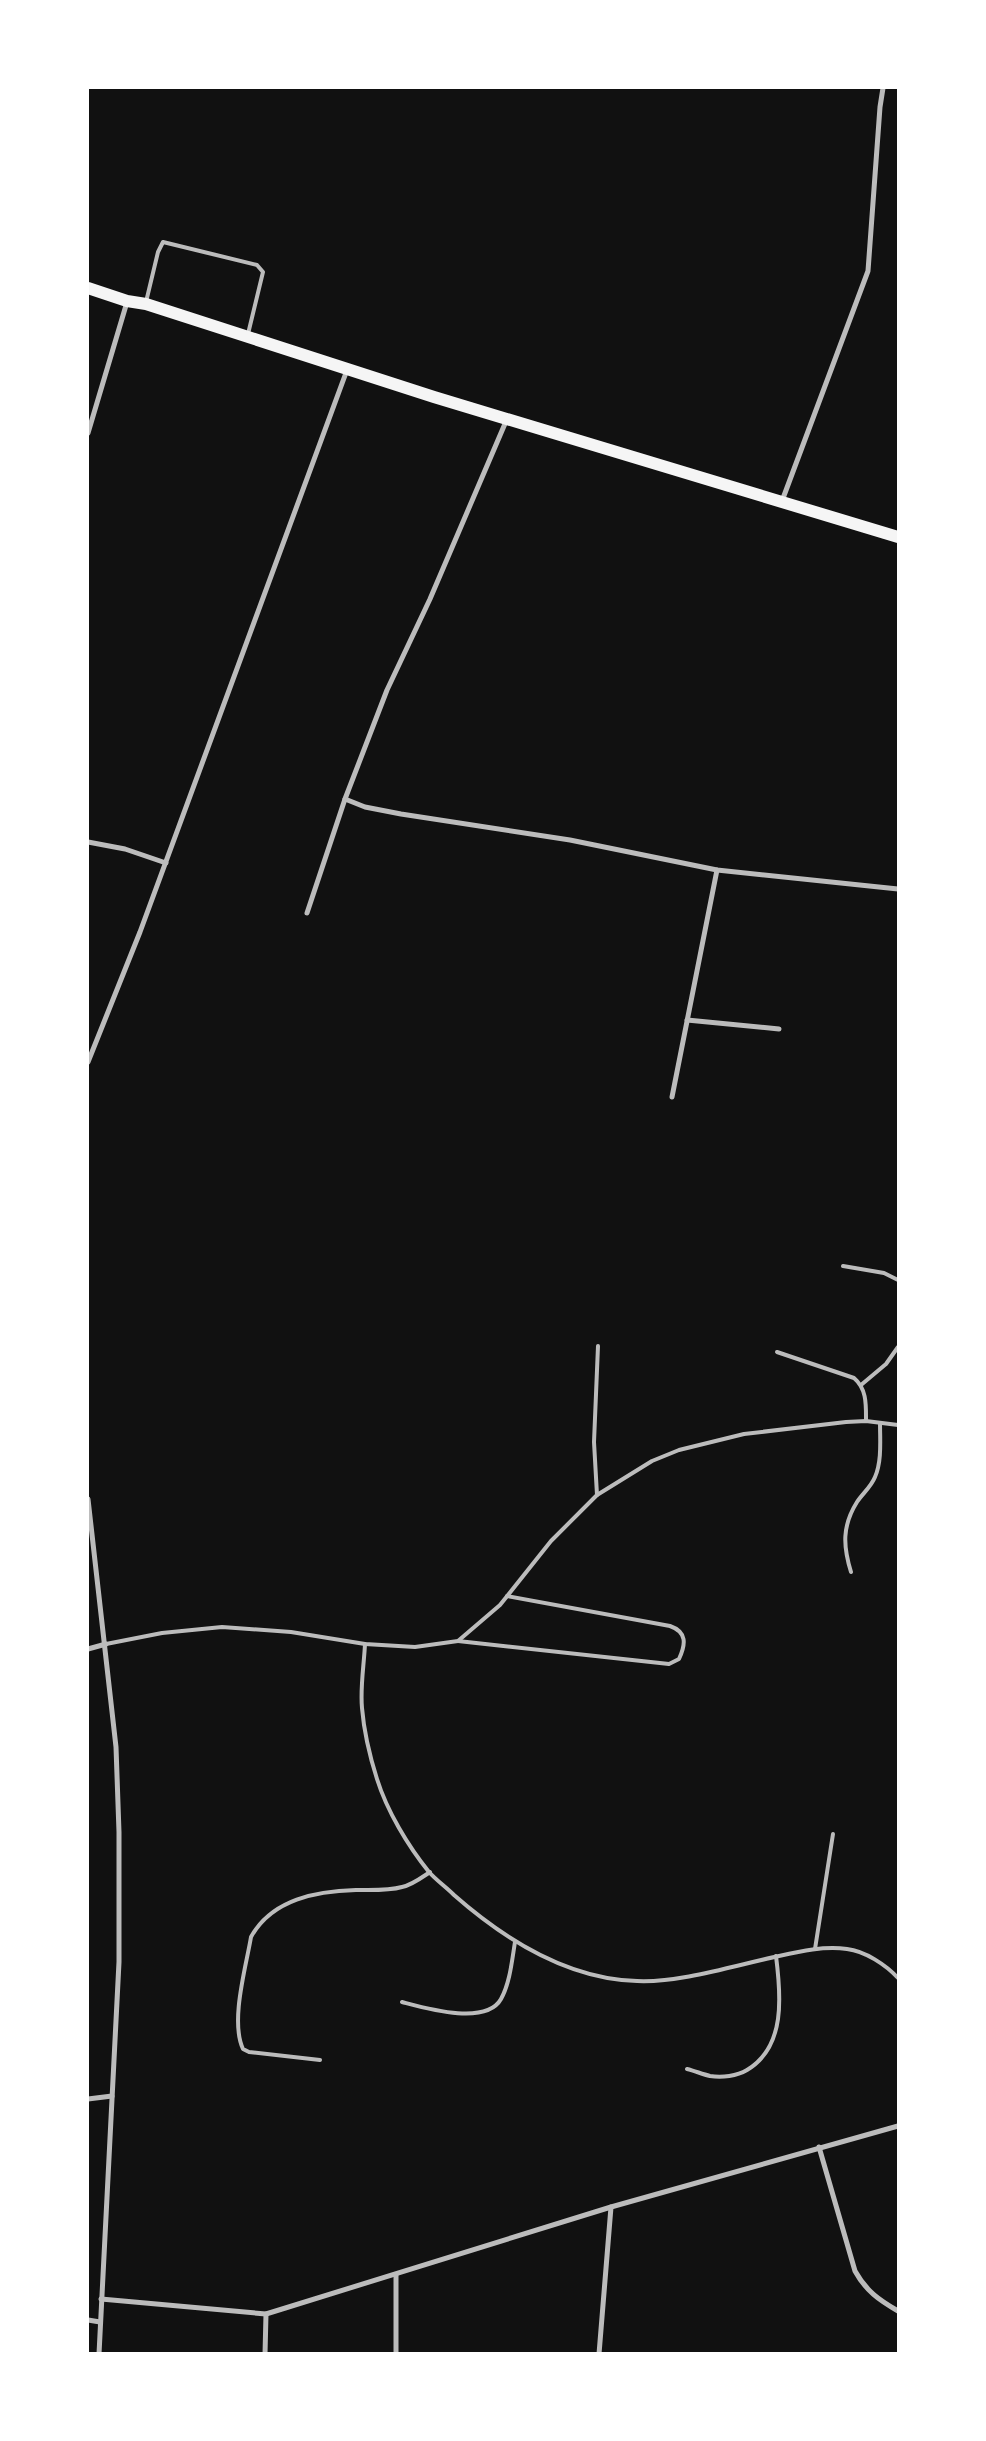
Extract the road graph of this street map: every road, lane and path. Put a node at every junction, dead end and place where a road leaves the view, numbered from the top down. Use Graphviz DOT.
graph roads {
  1 [pos="883,88"];
  2 [pos="88,288"];
  3 [pos="127,301"];
  4 [pos="146,304"];
  5 [pos="247,336"];
  6 [pos="348,368"];
  7 [pos="507,419"];
  8 [pos="88,433"];
  9 [pos="781,503"];
  10 [pos="898,537"];
  11 [pos="345,799"];
  12 [pos="88,842"];
  13 [pos="166,863"];
  14 [pos="717,870"];
  15 [pos="898,889"];
  16 [pos="306,914"];
  17 [pos="687,1020"];
  18 [pos="779,1029"];
  19 [pos="88,1062"];
  20 [pos="672,1097"];
  21 [pos="843,1266"];
  22 [pos="898,1280"];
  23 [pos="598,1346"];
  24 [pos="898,1347"];
  25 [pos="777,1352"];
  26 [pos="861,1385"];
  27 [pos="866,1421"];
  28 [pos="880,1423"];
  29 [pos="898,1425"];
  30 [pos="597,1495"];
  31 [pos="88,1499"];
  32 [pos="851,1572"];
  33 [pos="507,1596"];
  34 [pos="458,1640"];
  35 [pos="106,1644"];
  36 [pos="365,1644"];
  37 [pos="88,1648"];
  38 [pos="833,1834"];
  39 [pos="430,1872"];
  40 [pos="515,1942"];
  41 [pos="815,1949"];
  42 [pos="776,1956"];
  43 [pos="898,1978"];
  44 [pos="402,2002"];
  45 [pos="320,2060"];
  46 [pos="688,2069"];
  47 [pos="112,2096"];
  48 [pos="88,2099"];
  49 [pos="898,2126"];
  50 [pos="819,2147"];
  51 [pos="612,2207"];
  52 [pos="396,2275"];
  53 [pos="101,2299"];
  54 [pos="898,2311"];
  55 [pos="266,2314"];
  56 [pos="88,2320"];
  57 [pos="100,2322"];
  58 [pos="99,2354"];
  59 [pos="265,2354"];
  60 [pos="396,2354"];
  61 [pos="599,2354"];
  1 -- 9 [label="street"];
  2 -- 3 [label="main road"];
  3 -- 4 [label="main road"];
  3 -- 8 [label="street"];
  4 -- 5 [label="main road"];
  4 -- 5 [label="lane"];
  5 -- 6 [label="main road"];
  6 -- 7 [label="main road"];
  6 -- 13 [label="street"];
  7 -- 9 [label="main road"];
  7 -- 11 [label="street"];
  9 -- 10 [label="main road"];
  11 -- 14 [label="street"];
  11 -- 16 [label="street"];
  12 -- 13 [label="street"];
  13 -- 19 [label="street"];
  14 -- 15 [label="street"];
  14 -- 17 [label="street"];
  17 -- 18 [label="street"];
  17 -- 20 [label="street"];
  21 -- 22 [label="lane"];
  23 -- 30 [label="lane"];
  24 -- 26 [label="lane"];
  25 -- 26 [label="lane"];
  26 -- 27 [label="lane"];
  27 -- 28 [label="lane"];
  27 -- 30 [label="lane"];
  28 -- 29 [label="lane"];
  28 -- 32 [label="lane"];
  30 -- 33 [label="lane"];
  31 -- 35 [label="street"];
  33 -- 34 [label="lane"];
  33 -- 34 [label="lane"];
  34 -- 36 [label="lane"];
  35 -- 36 [label="lane"];
  35 -- 37 [label="street"];
  35 -- 47 [label="street"];
  36 -- 39 [label="lane"];
  38 -- 41 [label="lane"];
  39 -- 40 [label="lane"];
  39 -- 45 [label="lane"];
  40 -- 42 [label="lane"];
  40 -- 44 [label="lane"];
  41 -- 42 [label="lane"];
  41 -- 43 [label="lane"];
  42 -- 46 [label="lane"];
  47 -- 48 [label="street"];
  47 -- 53 [label="street"];
  49 -- 50 [label="street"];
  50 -- 51 [label="street"];
  50 -- 54 [label="street"];
  51 -- 52 [label="street"];
  51 -- 61 [label="street"];
  52 -- 55 [label="street"];
  52 -- 60 [label="street"];
  53 -- 55 [label="street"];
  53 -- 57 [label="street"];
  55 -- 59 [label="street"];
  56 -- 57 [label="street"];
  57 -- 58 [label="street"];
}
